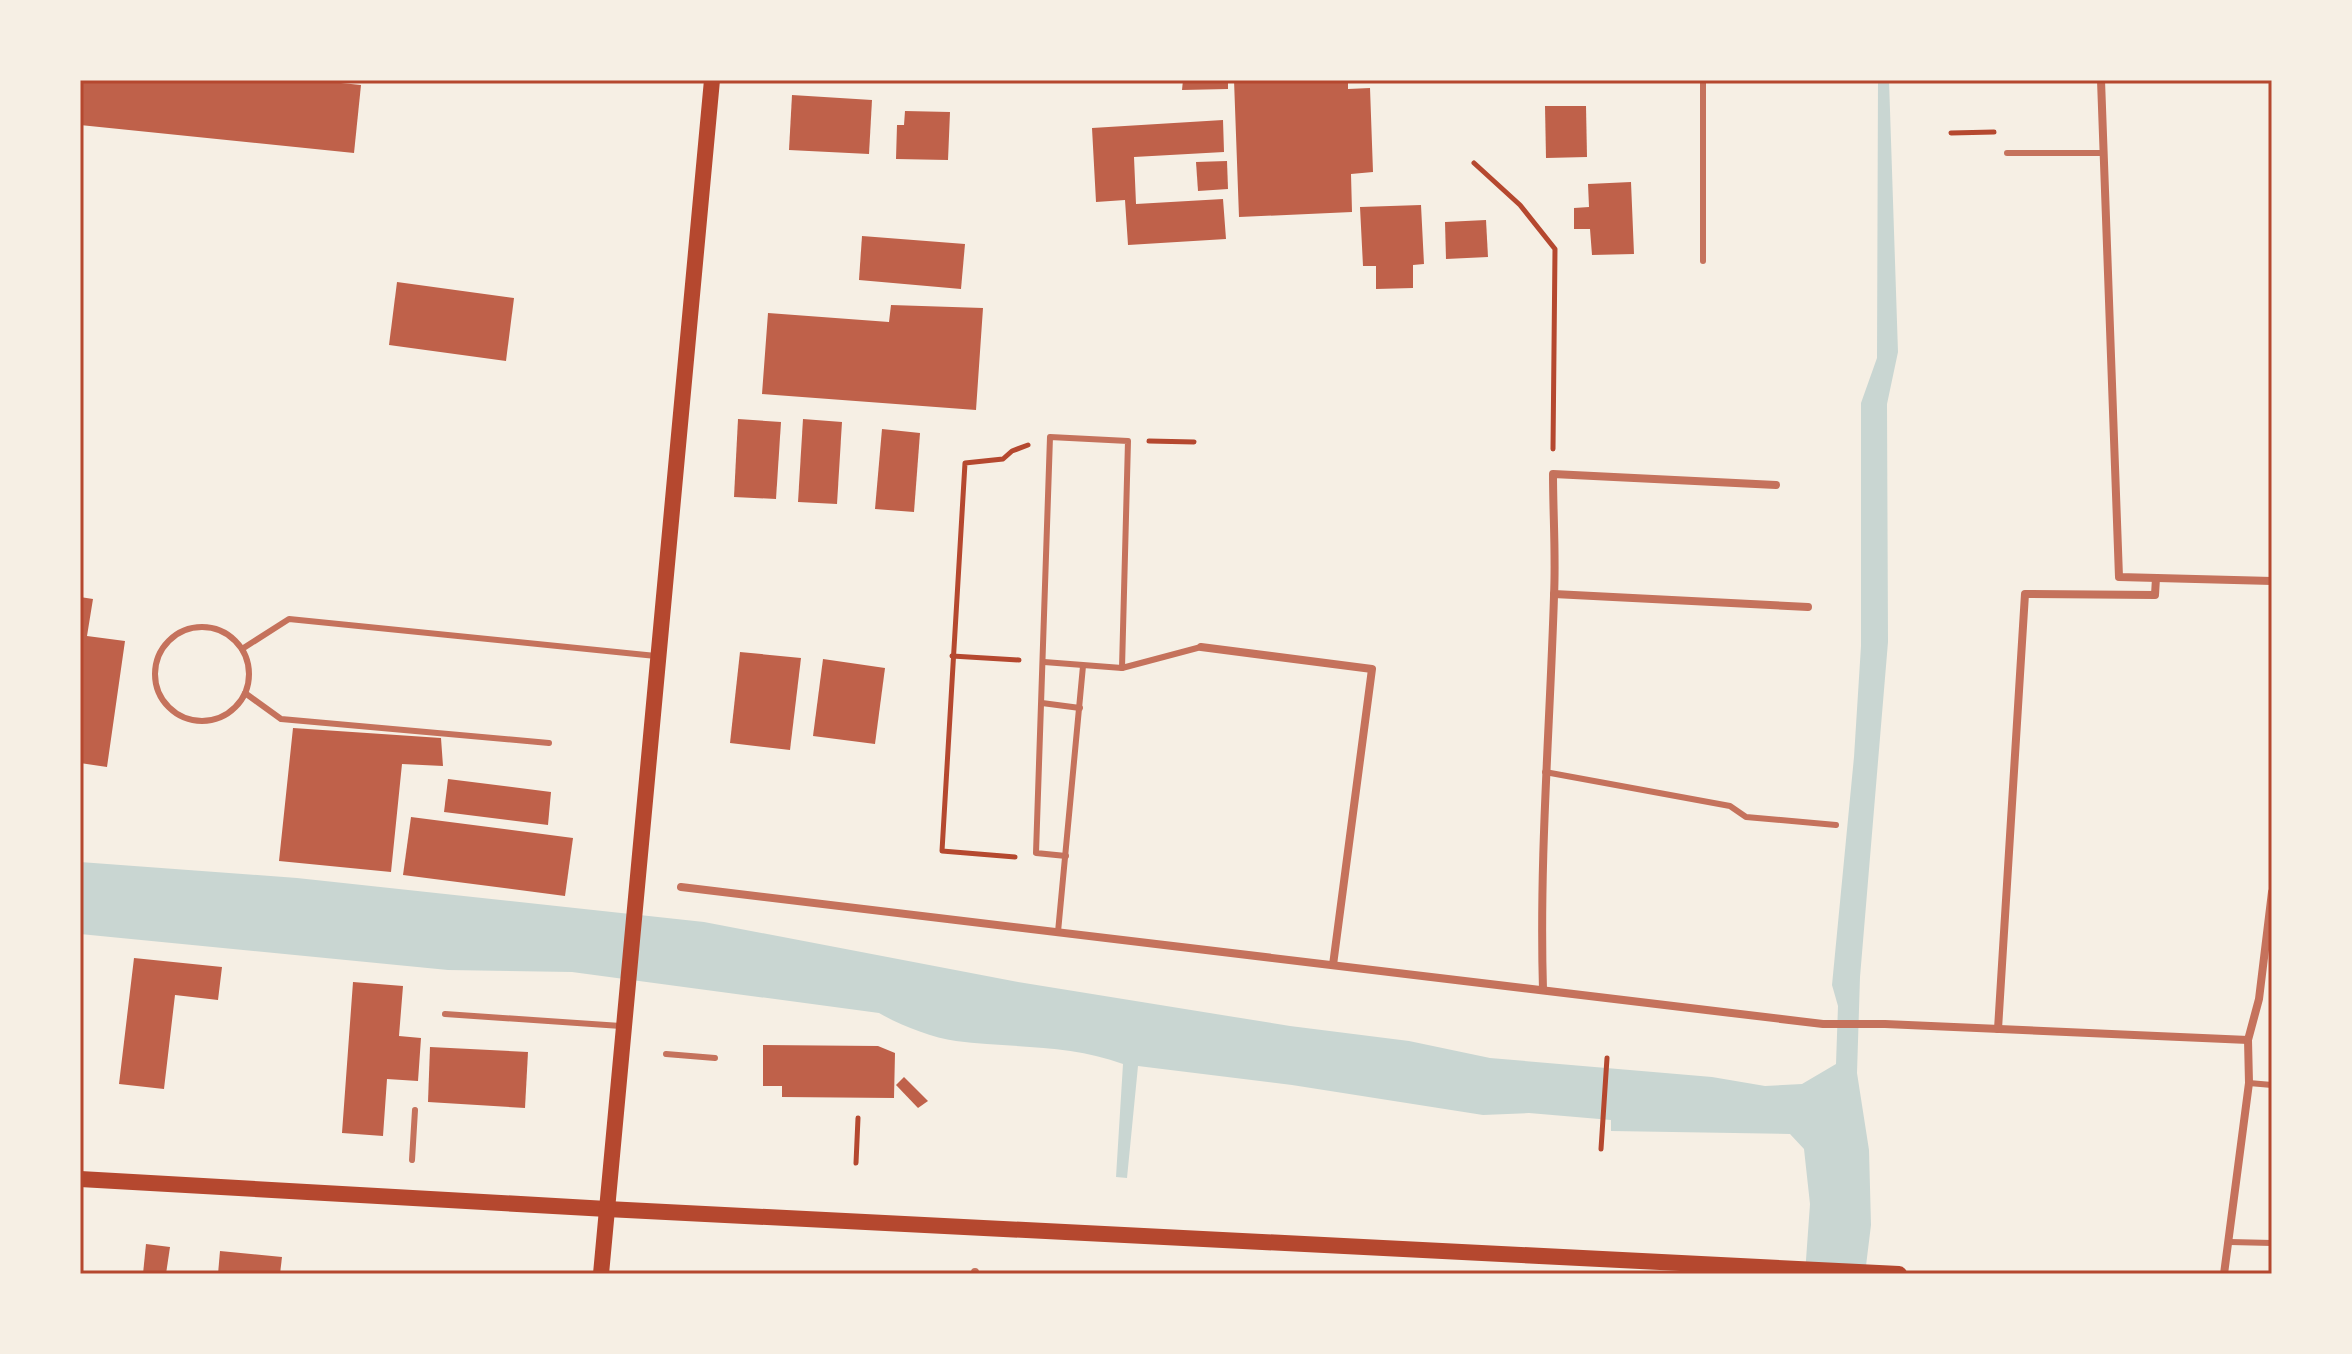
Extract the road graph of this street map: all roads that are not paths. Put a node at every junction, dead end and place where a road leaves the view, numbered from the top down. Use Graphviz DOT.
graph roads {
  1 [pos="712,80"];
  2 [pos="1703,80"];
  3 [pos="2101,80"];
  4 [pos="2007,153"];
  5 [pos="2104,153"];
  6 [pos="1703,261"];
  7 [pos="1776,485"];
  8 [pos="2156,578"];
  9 [pos="2272,581"];
  10 [pos="1554,594"];
  11 [pos="1808,607"];
  12 [pos="1201,647"];
  13 [pos="242,649"];
  14 [pos="659,656"];
  15 [pos="1044,662"];
  16 [pos="1083,666"];
  17 [pos="1122,668"];
  18 [pos="245,693"];
  19 [pos="1042,703"];
  20 [pos="1080,708"];
  21 [pos="549,743"];
  22 [pos="1545,772"];
  23 [pos="1836,825"];
  24 [pos="1066,856"];
  25 [pos="681,887"];
  26 [pos="2272,892"];
  27 [pos="1058,932"];
  28 [pos="1333,965"];
  29 [pos="1543,990"];
  30 [pos="445,1014"];
  31 [pos="624,1026"];
  32 [pos="1998,1029"];
  33 [pos="2248,1040"];
  34 [pos="666,1054"];
  35 [pos="715,1058"];
  36 [pos="2249,1083"];
  37 [pos="2272,1085"];
  38 [pos="415,1110"];
  39 [pos="412,1160"];
  40 [pos="80,1179"];
  41 [pos="607,1209"];
  42 [pos="2230,1242"];
  43 [pos="2272,1243"];
  44 [pos="601,1274"];
  45 [pos="1899,1274"];
  46 [pos="2224,1274"];
  1 -- 14 [label="main road"];
  2 -- 6 [label="lane"];
  3 -- 5 [label="street"];
  4 -- 5 [label="lane"];
  5 -- 8 [label="street"];
  7 -- 10 [label="street"];
  8 -- 9 [label="street"];
  8 -- 32 [label="street"];
  10 -- 11 [label="street"];
  10 -- 22 [label="street"];
  12 -- 17 [label="lane"];
  12 -- 28 [label="street"];
  13 -- 14 [label="lane"];
  13 -- 18 [label="lane"];
  13 -- 18 [label="lane"];
  14 -- 31 [label="main road"];
  15 -- 16 [label="lane"];
  15 -- 17 [label="lane"];
  15 -- 19 [label="lane"];
  16 -- 17 [label="lane"];
  16 -- 20 [label="lane"];
  18 -- 21 [label="lane"];
  19 -- 20 [label="lane"];
  19 -- 24 [label="lane"];
  20 -- 24 [label="lane"];
  22 -- 23 [label="lane"];
  22 -- 29 [label="street"];
  24 -- 27 [label="lane"];
  25 -- 27 [label="street"];
  26 -- 33 [label="street"];
  27 -- 28 [label="street"];
  28 -- 29 [label="street"];
  29 -- 32 [label="street"];
  30 -- 31 [label="lane"];
  31 -- 41 [label="main road"];
  32 -- 33 [label="street"];
  33 -- 36 [label="street"];
  34 -- 35 [label="lane"];
  36 -- 37 [label="lane"];
  36 -- 42 [label="street"];
  38 -- 39 [label="lane"];
  40 -- 41 [label="main road"];
  41 -- 44 [label="main road"];
  41 -- 45 [label="main road"];
  42 -- 43 [label="lane"];
  42 -- 46 [label="street"];
}
